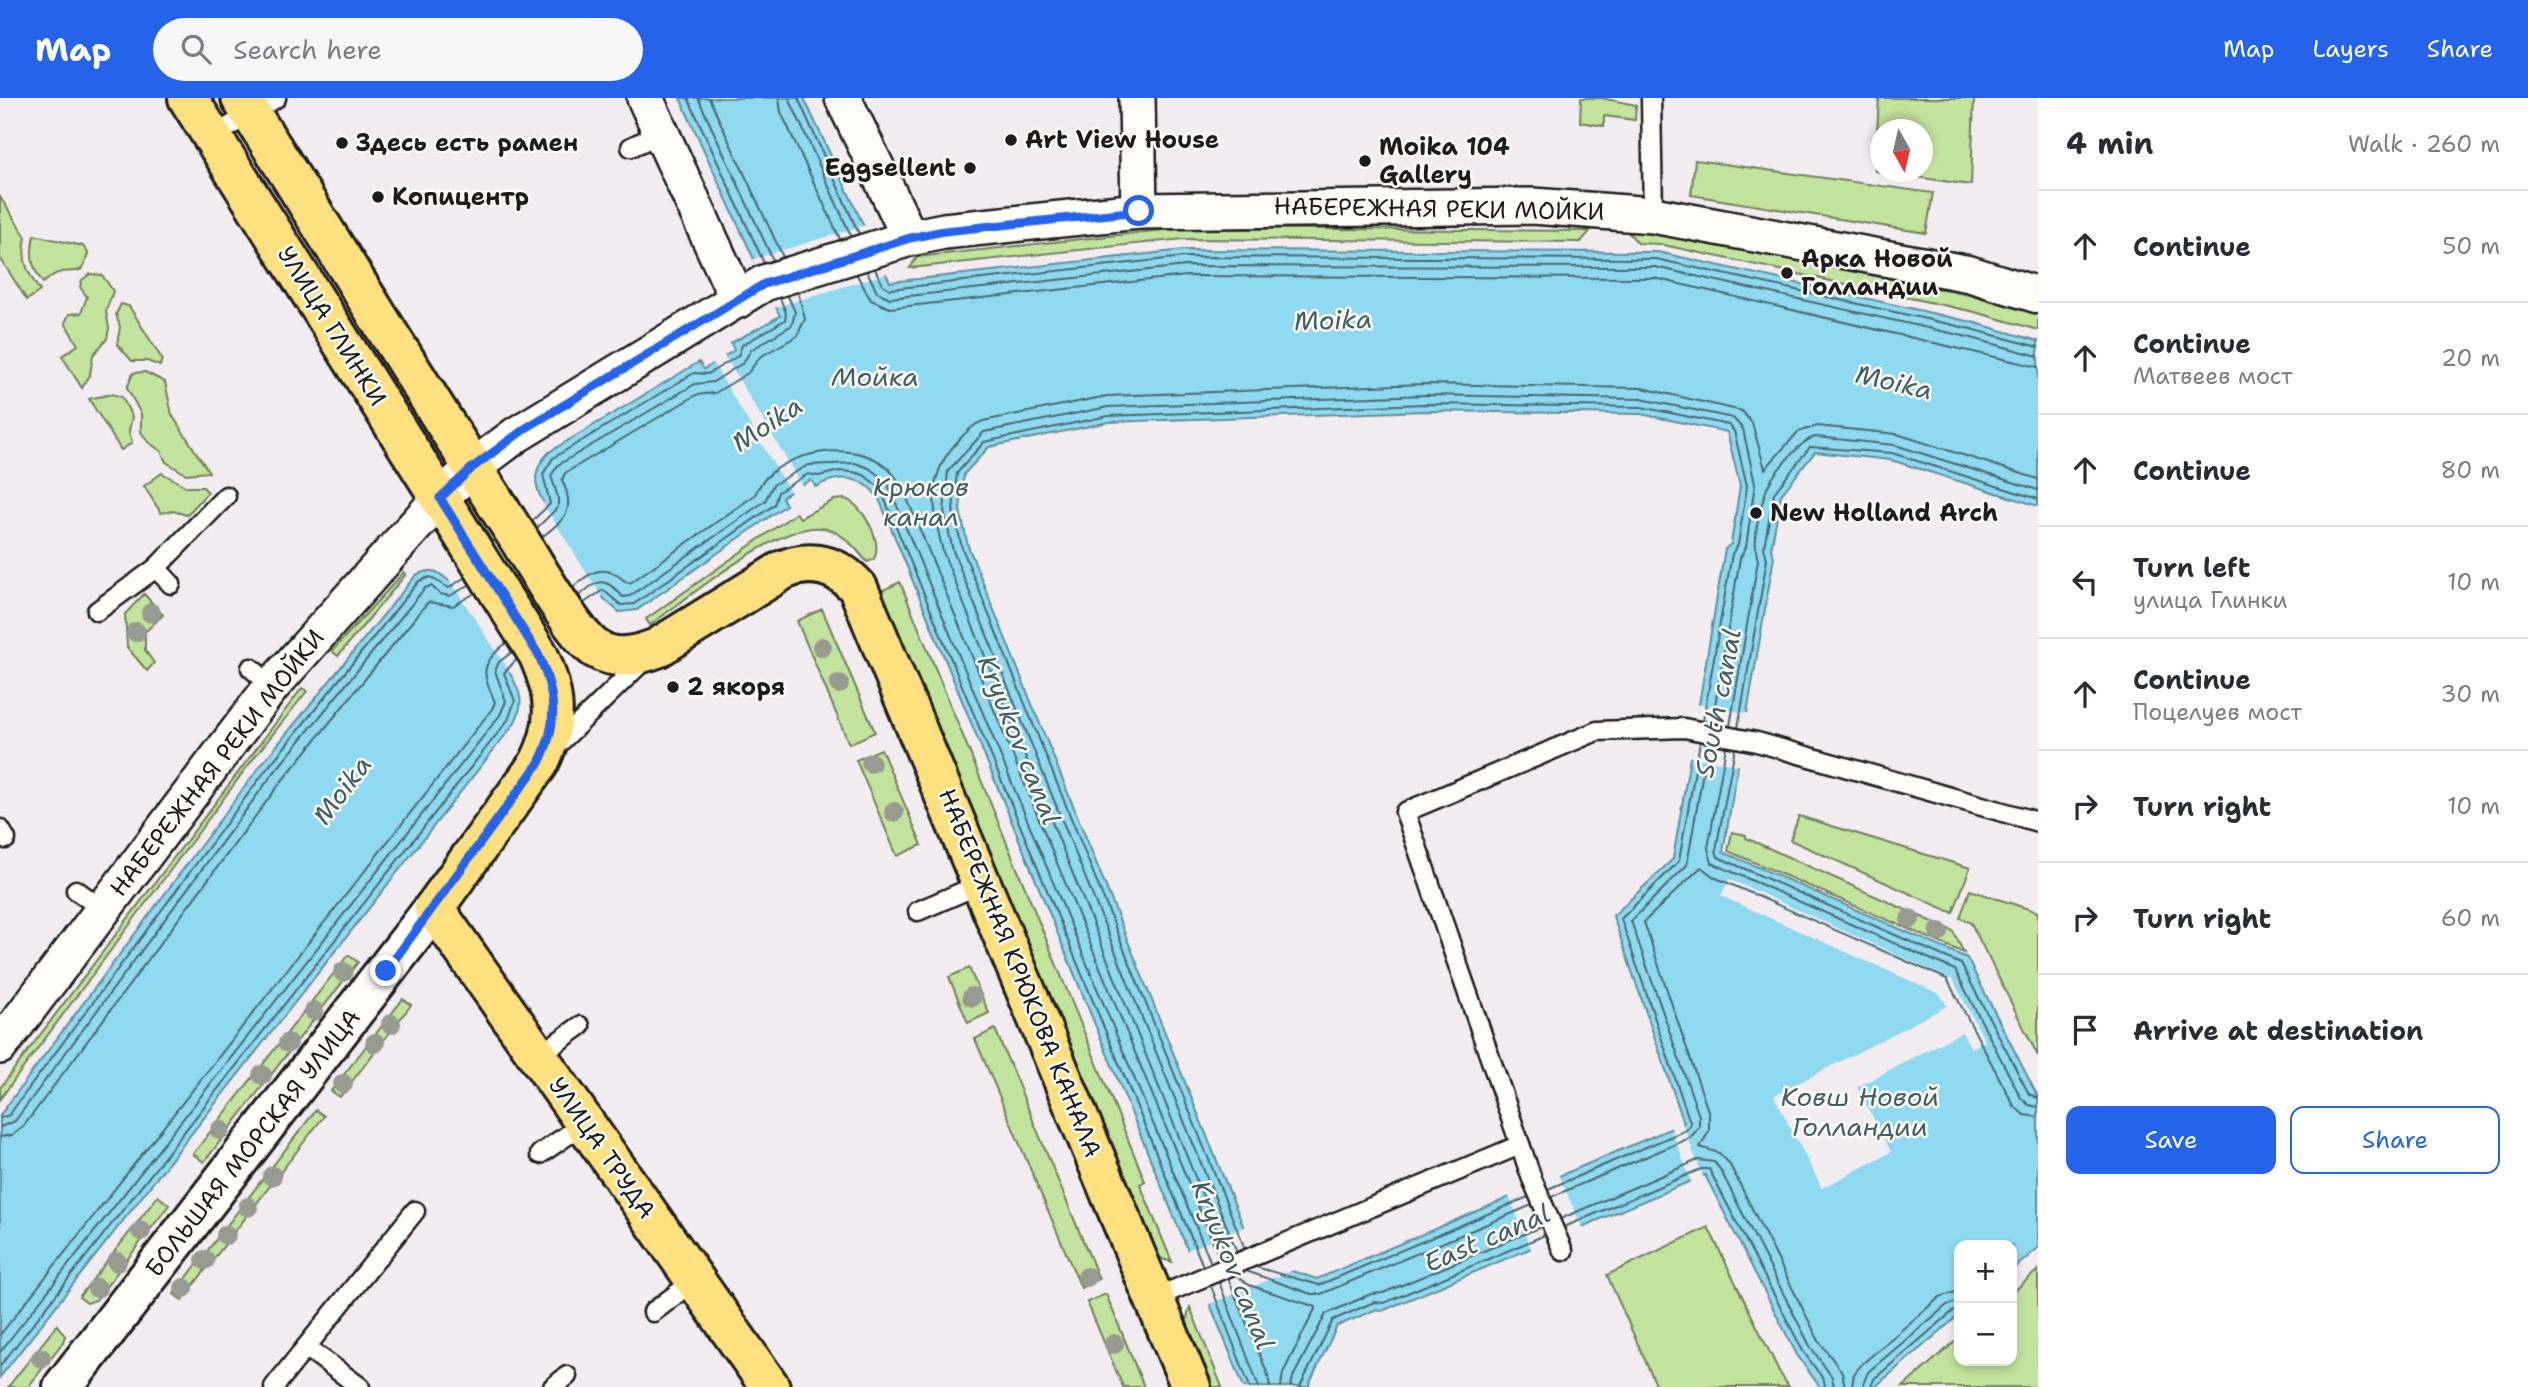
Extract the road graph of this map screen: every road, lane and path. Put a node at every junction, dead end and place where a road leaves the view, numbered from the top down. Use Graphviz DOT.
graph roads {
  1 [pos="188,98"];
  2 [pos="645,98"];
  3 [pos="843,98"];
  4 [pos="1137,98"];
  5 [pos="1651,98"];
  6 [pos="256,103"];
  7 [pos="212,136"];
  8 [pos="1139,211"];
  9 [pos="1653,215"];
  10 [pos="910,238"];
  11 [pos="751,292"];
  12 [pos="2038,295"];
  13 [pos="472,468"];
  14 [pos="226,496"];
  15 [pos="440,498"];
  16 [pos="156,568"];
  17 [pos="171,584"];
  18 [pos="97,611"];
  19 [pos="657,648"];
  20 [pos="544,667"];
  21 [pos="539,763"];
  22 [pos="2038,822"];
  23 [pos="983,883"];
  24 [pos="434,908"];
  25 [pos="918,911"];
  26 [pos="580,1026"];
  27 [pos="0,1046"];
  28 [pos="538,1056"];
  29 [pos="585,1123"];
  30 [pos="1520,1145"];
  31 [pos="540,1154"];
  32 [pos="415,1211"];
  33 [pos="1563,1251"];
  34 [pos="695,1280"];
  35 [pos="1154,1298"];
  36 [pos="653,1312"];
  37 [pos="306,1348"];
  38 [pos="63,1387"];
  39 [pos="274,1387"];
  40 [pos="360,1387"];
  41 [pos="770,1387"];
  42 [pos="1191,1387"];
  1 -- 7 [label="main road, УЛИЦА ГЛИНКИ"];
  2 -- 11 [label="street"];
  3 -- 10 [label="street"];
  4 -- 8 [label="street"];
  5 -- 9 [label="lane"];
  6 -- 7 [label="lane"];
  6 -- 13 [label="main road, УЛИЦА ГЛИНКИ"];
  7 -- 15 [label="main road, УЛИЦА ГЛИНКИ"];
  8 -- 9 [label="street, НАБЕРЕЖНАЯ РЕКИ МОЙКИ"];
  8 -- 10 [label="street, НАБЕРЕЖНАЯ РЕКИ МОЙКИ"];
  9 -- 12 [label="street, НАБЕРЕЖНАЯ РЕКИ МОЙКИ"];
  10 -- 11 [label="street, НАБЕРЕЖНАЯ РЕКИ МОЙКИ"];
  11 -- 13 [label="street, НАБЕРЕЖНАЯ РЕКИ МОЙКИ"];
  13 -- 15 [label="street, НАБЕРЕЖНАЯ РЕКИ МОЙКИ"];
  13 -- 19 [label="main road, УЛИЦА ГЛИНКИ"];
  14 -- 16 [label="lane"];
  15 -- 20 [label="main road, УЛИЦА ГЛИНКИ"];
  15 -- 27 [label="street, НАБЕРЕЖНАЯ РЕКИ МОЙКИ"];
  16 -- 17 [label="lane"];
  16 -- 18 [label="lane"];
  19 -- 21 [label="lane"];
  19 -- 23 [label="main road, НАБЕРЕЖНАЯ КРЮКОВА КАНАЛА"];
  20 -- 21 [label="main road, БОЛЬШАЯ МОРСКАЯ УЛИЦА"];
  21 -- 24 [label="main road, БОЛЬШАЯ МОРСКАЯ УЛИЦА"];
  22 -- 30 [label="lane"];
  23 -- 25 [label="lane"];
  23 -- 35 [label="main road, НАБЕРЕЖНАЯ КРЮКОВА КАНАЛА"];
  24 -- 28 [label="main road, УЛИЦА ТРУДА"];
  24 -- 38 [label="street, БОЛЬШАЯ МОРСКАЯ УЛИЦА"];
  26 -- 28 [label="lane"];
  28 -- 29 [label="main road, УЛИЦА ТРУДА"];
  29 -- 31 [label="lane"];
  29 -- 34 [label="main road, УЛИЦА ТРУДА"];
  30 -- 33 [label="lane"];
  30 -- 35 [label="lane"];
  32 -- 37 [label="lane"];
  34 -- 36 [label="lane"];
  34 -- 41 [label="main road, УЛИЦА ТРУДА"];
  35 -- 42 [label="main road, НАБЕРЕЖНАЯ КРЮКОВА КАНАЛА"];
  37 -- 39 [label="lane"];
  37 -- 40 [label="lane"];
}
